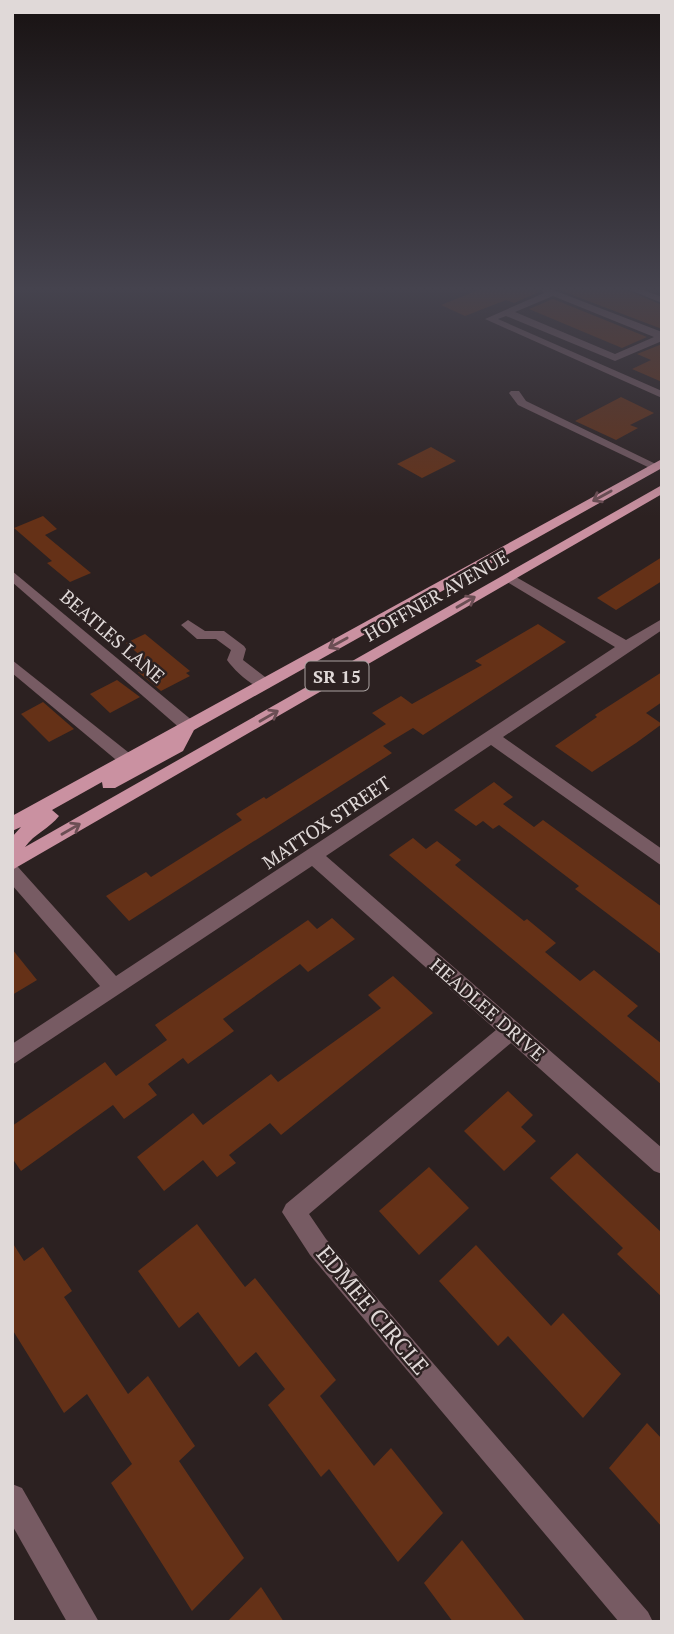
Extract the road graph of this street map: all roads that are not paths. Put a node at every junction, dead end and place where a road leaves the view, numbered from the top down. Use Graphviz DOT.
graph roads {
  1 [pos="590,364"];
  2 [pos="602,364"];
  3 [pos="596,367"];
  4 [pos="515,393"];
  5 [pos="662,396"];
  6 [pos="659,465"];
  7 [pos="662,489"];
  8 [pos="12,575"];
  9 [pos="509,577"];
  10 [pos="662,622"];
  11 [pos="188,625"];
  12 [pos="626,647"];
  13 [pos="12,665"];
  14 [pos="264,684"];
  15 [pos="188,726"];
  16 [pos="491,737"];
  17 [pos="127,760"];
  18 [pos="12,824"];
  19 [pos="12,854"];
  20 [pos="313,856"];
  21 [pos="662,859"];
  22 [pos="12,863"];
  23 [pos="12,872"];
  24 [pos="114,988"];
  25 [pos="512,1030"];
  26 [pos="12,1056"];
  27 [pos="662,1163"];
  28 [pos="12,1498"];
  29 [pos="83,1622"];
  30 [pos="638,1622"];
  1 -- 3 [label="street"];
  2 -- 3 [label="street"];
  3 -- 5 [label="street"];
  4 -- 6 [label="street"];
  6 -- 14 [label="main road, HOFFNER AVENUE / SR 15, one-way"];
  7 -- 9 [label="main road, HOFFNER AVENUE / SR 15"];
  8 -- 15 [label="street, BEATLES LANE"];
  9 -- 12 [label="street"];
  22 -- 9 [label="main road, HOFFNER AVENUE / SR 15, one-way"];
  10 -- 12 [label="street, MATTOX STREET"];
  11 -- 14 [label="street"];
  12 -- 16 [label="street, MATTOX STREET"];
  13 -- 17 [label="street"];
  14 -- 15 [label="main road, HOFFNER AVENUE / SR 15"];
  15 -- 17 [label="main road, HOFFNER AVENUE / SR 15"];
  15 -- 19 [label="main road"];
  16 -- 20 [label="street, MATTOX STREET"];
  16 -- 21 [label="street"];
  17 -- 18 [label="main road, HOFFNER AVENUE / SR 15"];
  20 -- 24 [label="street, MATTOX STREET"];
  20 -- 25 [label="street, HEADLEE DRIVE"];
  23 -- 24 [label="street"];
  24 -- 26 [label="street, MATTOX STREET"];
  25 -- 27 [label="street, HEADLEE DRIVE"];
  25 -- 30 [label="street, EDMEE CIRCLE"];
  28 -- 29 [label="street"];
}
